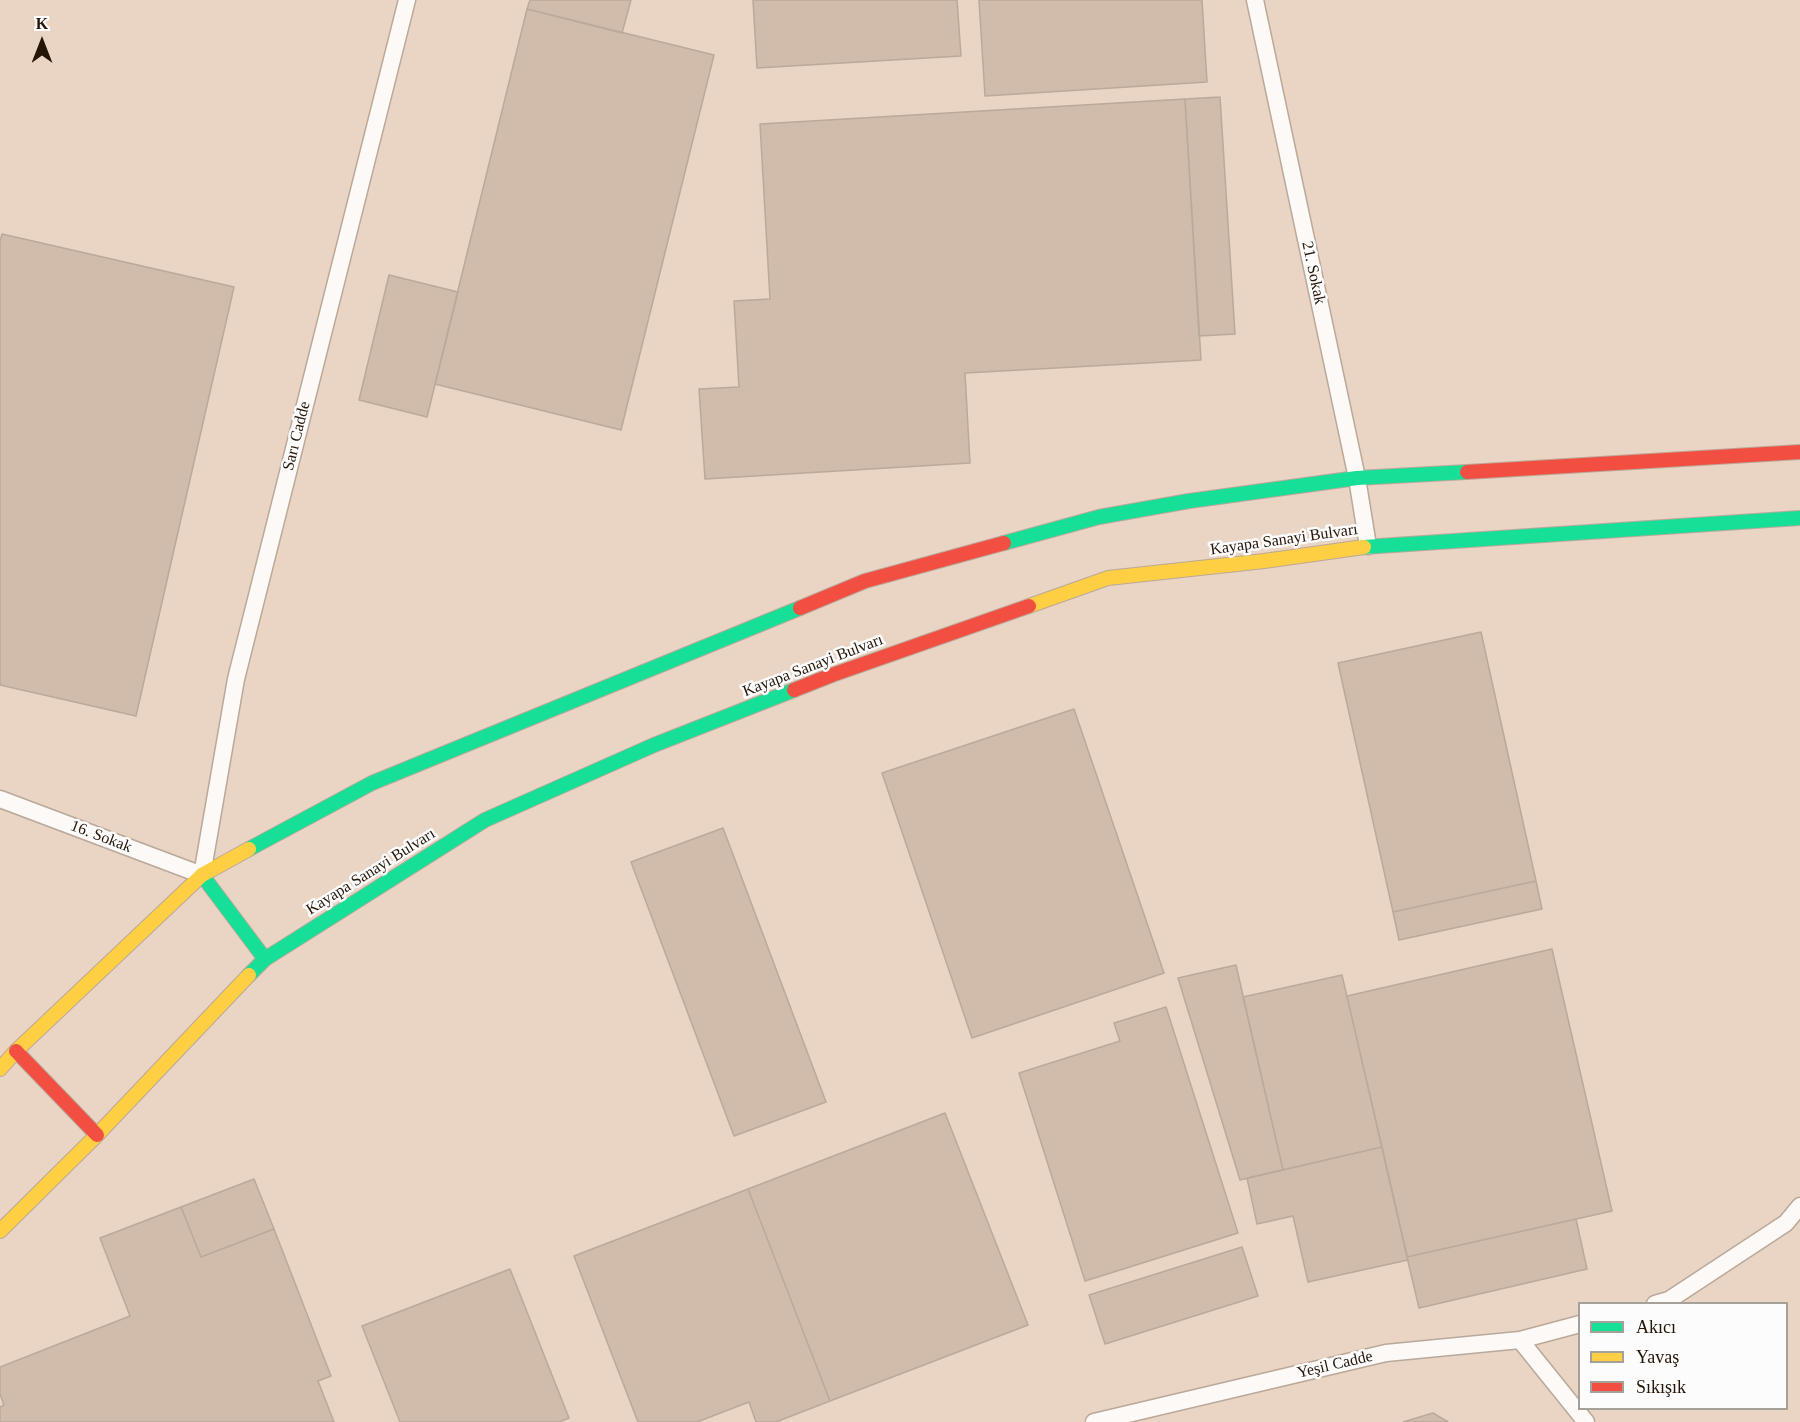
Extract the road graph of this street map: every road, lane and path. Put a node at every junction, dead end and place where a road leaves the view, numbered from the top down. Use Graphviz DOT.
graph roads {
  1 [pos="407,0"];
  2 [pos="1255,0"];
  3 [pos="1800,452"];
  4 [pos="1357,478"];
  5 [pos="1800,518"];
  6 [pos="1368,546"];
  7 [pos="0,799"];
  8 [pos="202,875"];
  9 [pos="265,959"];
  10 [pos="16,1051"];
  11 [pos="0,1069"];
  12 [pos="97,1135"];
  13 [pos="1800,1206"];
  14 [pos="0,1231"];
  15 [pos="1662,1302"];
  16 [pos="1578,1325"];
  17 [pos="1520,1340"];
  18 [pos="1094,1422"];
  19 [pos="1586,1422"];
  1 -- 8 [label="lane, Sarı Cadde"];
  2 -- 4 [label="lane, 21. Sokak"];
  3 -- 4 [label="main road"];
  4 -- 6 [label="lane, 21. Sokak"];
  4 -- 8 [label="main road"];
  5 -- 6 [label="main road, Kayapa Sanayi Bulvarı"];
  6 -- 9 [label="main road, Kayapa Sanayi Bulvarı"];
  7 -- 8 [label="lane, 16. Sokak"];
  8 -- 9 [label="main road"];
  8 -- 10 [label="main road"];
  9 -- 12 [label="main road, Kayapa Sanayi Bulvarı"];
  10 -- 11 [label="main road"];
  10 -- 12 [label="main road"];
  12 -- 14 [label="main road, Kayapa Sanayi Bulvarı"];
  13 -- 15 [label="lane"];
  16 -- 17 [label="lane, Yeşil Cadde"];
  17 -- 18 [label="lane, Yeşil Cadde"];
  17 -- 19 [label="lane"];
}
